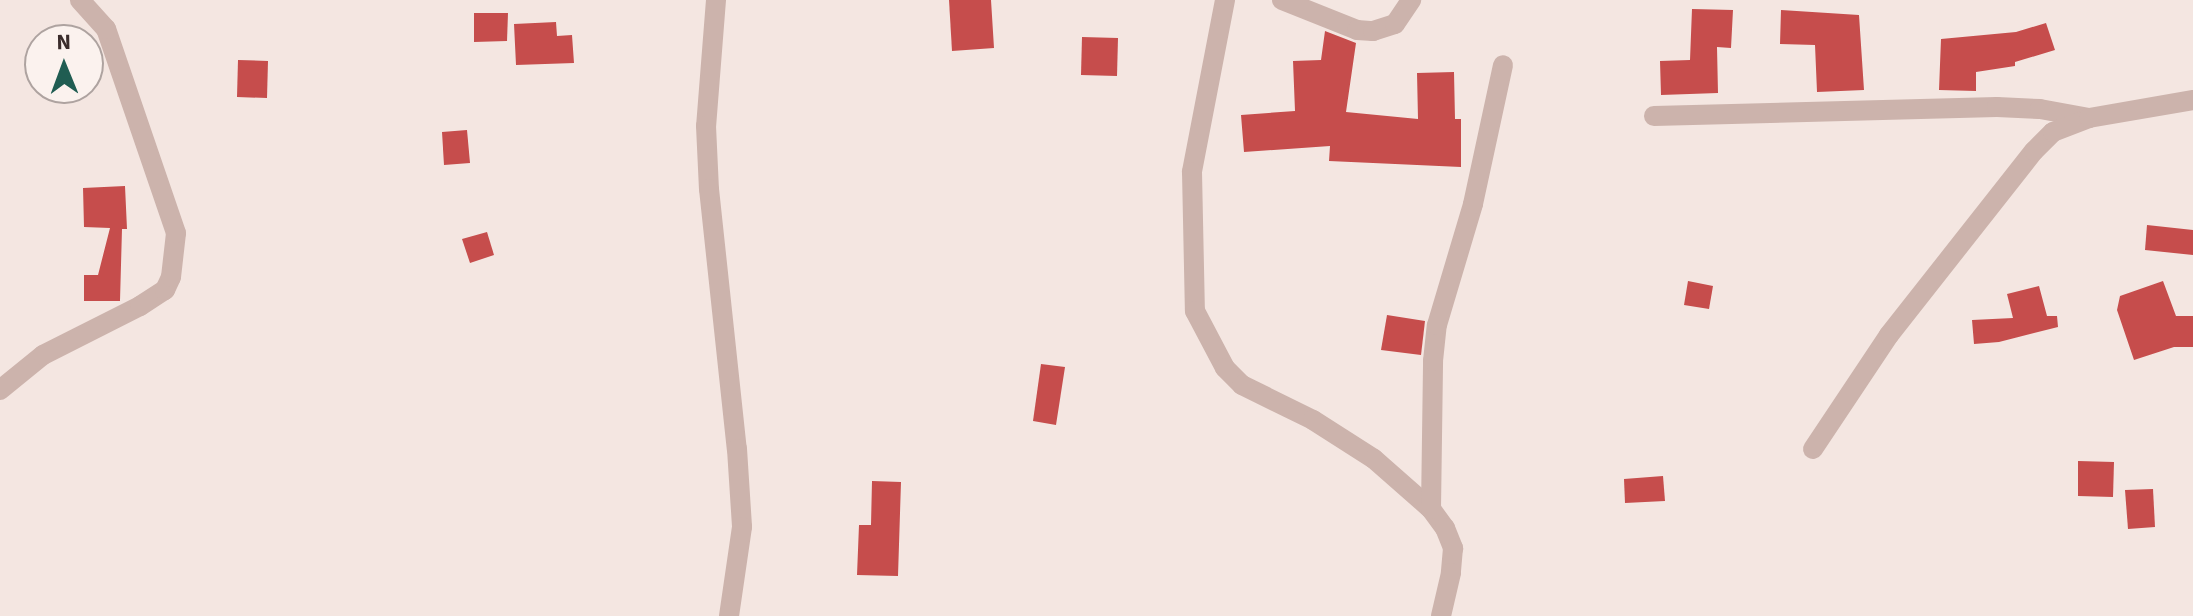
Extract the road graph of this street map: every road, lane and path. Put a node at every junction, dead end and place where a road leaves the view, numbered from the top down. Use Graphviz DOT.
graph roads {
  1 [pos="80,0"];
  2 [pos="716,0"];
  3 [pos="1225,0"];
  4 [pos="1282,0"];
  5 [pos="1411,0"];
  6 [pos="1503,65"];
  7 [pos="2193,100"];
  8 [pos="1654,116"];
  9 [pos="2089,118"];
  10 [pos="0,390"];
  11 [pos="1813,449"];
  12 [pos="1431,509"];
  13 [pos="729,616"];
  14 [pos="1441,616"];
  1 -- 10 [label="street"];
  2 -- 13 [label="street"];
  3 -- 12 [label="street"];
  4 -- 5 [label="street"];
  6 -- 12 [label="street"];
  7 -- 9 [label="street"];
  8 -- 9 [label="street"];
  9 -- 11 [label="street"];
  12 -- 14 [label="street"];
}
